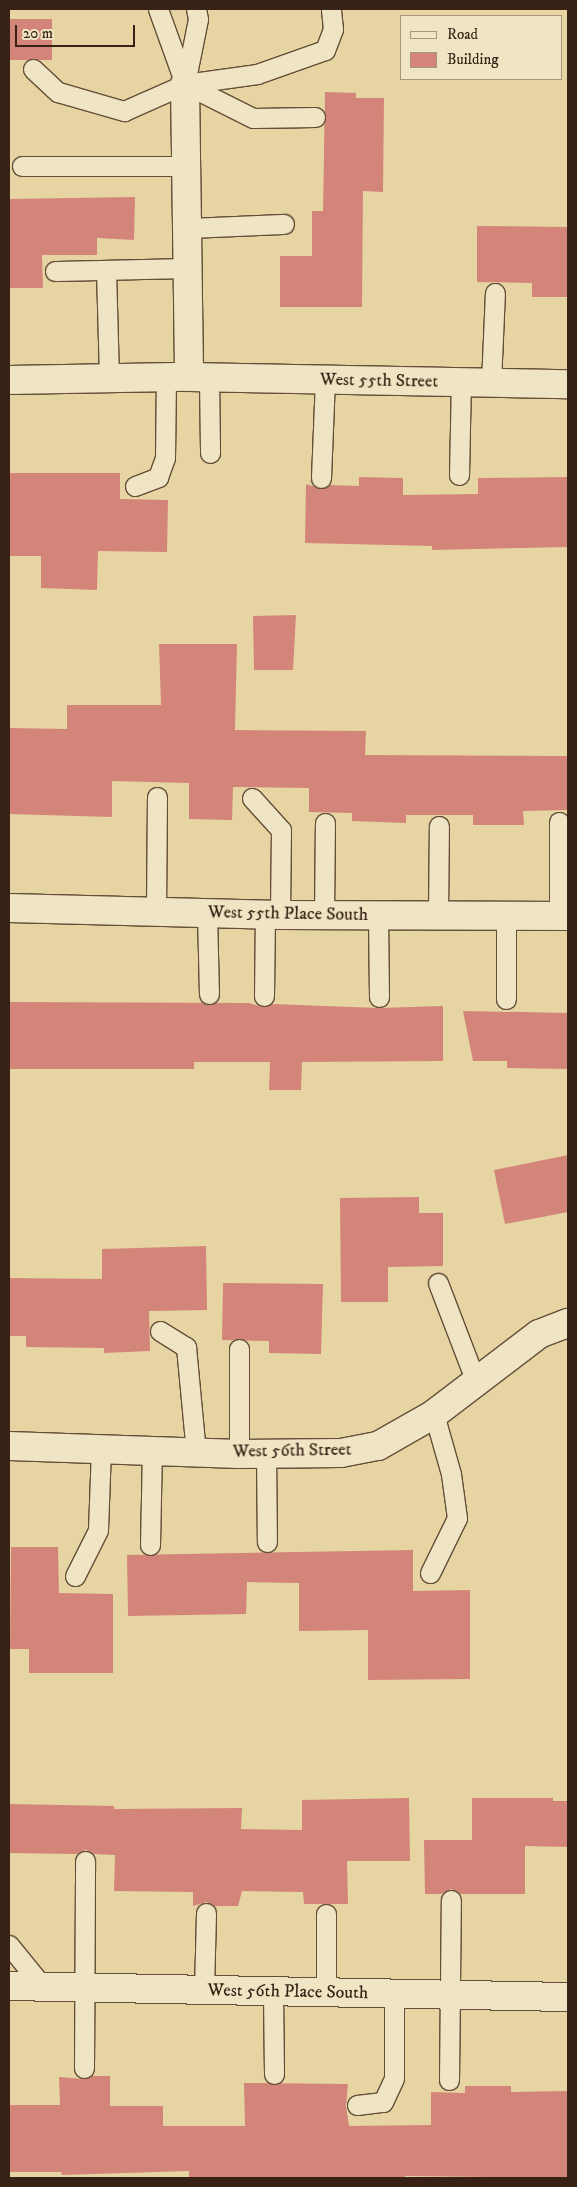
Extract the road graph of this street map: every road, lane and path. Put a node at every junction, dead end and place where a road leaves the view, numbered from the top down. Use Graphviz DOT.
graph roads {
  1 [pos="158,9"];
  2 [pos="196,9"];
  3 [pos="331,9"];
  4 [pos="34,69"];
  5 [pos="185,84"];
  6 [pos="315,117"];
  7 [pos="22,166"];
  8 [pos="186,166"];
  9 [pos="284,224"];
  10 [pos="188,228"];
  11 [pos="188,268"];
  12 [pos="106,270"];
  13 [pos="54,272"];
  14 [pos="496,293"];
  15 [pos="188,378"];
  16 [pos="109,379"];
  17 [pos="9,380"];
  18 [pos="325,380"];
  19 [pos="462,383"];
  20 [pos="491,383"];
  21 [pos="568,384"];
  22 [pos="210,453"];
  23 [pos="459,475"];
  24 [pos="322,478"];
  25 [pos="134,486"];
  26 [pos="157,797"];
  27 [pos="252,798"];
  28 [pos="559,822"];
  29 [pos="325,823"];
  30 [pos="439,826"];
  31 [pos="9,908"];
  32 [pos="156,910"];
  33 [pos="208,912"];
  34 [pos="273,914"];
  35 [pos="324,914"];
  36 [pos="378,915"];
  37 [pos="438,915"];
  38 [pos="506,916"];
  39 [pos="564,916"];
  40 [pos="209,994"];
  41 [pos="264,996"];
  42 [pos="379,997"];
  43 [pos="506,999"];
  44 [pos="438,1283"];
  45 [pos="568,1323"];
  46 [pos="160,1331"];
  47 [pos="239,1349"];
  48 [pos="476,1382"];
  49 [pos="434,1414"];
  50 [pos="9,1446"];
  51 [pos="101,1448"];
  52 [pos="152,1450"];
  53 [pos="196,1452"];
  54 [pos="266,1453"];
  55 [pos="239,1454"];
  56 [pos="268,1542"];
  57 [pos="150,1545"];
  58 [pos="430,1573"];
  59 [pos="74,1576"];
  60 [pos="85,1861"];
  61 [pos="451,1900"];
  62 [pos="206,1913"];
  63 [pos="326,1914"];
  64 [pos="9,1945"];
  65 [pos="9,1986"];
  66 [pos="43,1987"];
  67 [pos="83,1988"];
  68 [pos="204,1990"];
  69 [pos="273,1992"];
  70 [pos="326,1994"];
  71 [pos="394,1995"];
  72 [pos="450,1996"];
  73 [pos="568,1997"];
  74 [pos="84,2068"];
  75 [pos="274,2074"];
  76 [pos="449,2080"];
  77 [pos="357,2105"];
  1 -- 5 [label="lane"];
  2 -- 5 [label="lane"];
  3 -- 5 [label="lane"];
  4 -- 5 [label="lane"];
  5 -- 6 [label="lane"];
  5 -- 8 [label="street"];
  7 -- 8 [label="lane"];
  8 -- 10 [label="street"];
  9 -- 10 [label="lane"];
  10 -- 11 [label="street"];
  11 -- 12 [label="lane"];
  11 -- 15 [label="street"];
  12 -- 13 [label="lane"];
  12 -- 16 [label="lane"];
  14 -- 20 [label="lane"];
  15 -- 16 [label="street, West 55th Street"];
  15 -- 18 [label="street, West 55th Street"];
  15 -- 22 [label="lane"];
  15 -- 25 [label="lane"];
  16 -- 17 [label="street, West 55th Street"];
  18 -- 19 [label="street, West 55th Street"];
  18 -- 24 [label="lane"];
  19 -- 20 [label="street, West 55th Street"];
  19 -- 23 [label="lane"];
  20 -- 21 [label="street, West 55th Street"];
  26 -- 32 [label="lane"];
  27 -- 34 [label="lane"];
  28 -- 39 [label="lane"];
  29 -- 35 [label="lane"];
  30 -- 37 [label="lane"];
  31 -- 32 [label="street, West 55th Place South"];
  32 -- 33 [label="street, West 55th Place South"];
  33 -- 34 [label="street, West 55th Place South"];
  33 -- 40 [label="lane"];
  34 -- 35 [label="street, West 55th Place South"];
  34 -- 41 [label="lane"];
  35 -- 36 [label="street, West 55th Place South"];
  36 -- 37 [label="street, West 55th Place South"];
  36 -- 42 [label="lane"];
  37 -- 38 [label="street, West 55th Place South"];
  38 -- 39 [label="street, West 55th Place South"];
  38 -- 43 [label="lane"];
  44 -- 48 [label="lane"];
  45 -- 48 [label="street, West 56th Street"];
  46 -- 53 [label="lane"];
  47 -- 55 [label="lane"];
  48 -- 49 [label="street, West 56th Street"];
  49 -- 54 [label="street, West 56th Street"];
  49 -- 58 [label="lane"];
  50 -- 51 [label="street, West 56th Street"];
  51 -- 52 [label="street, West 56th Street"];
  51 -- 59 [label="lane"];
  52 -- 53 [label="street, West 56th Street"];
  52 -- 57 [label="lane"];
  53 -- 55 [label="street, West 56th Street"];
  54 -- 55 [label="street, West 56th Street"];
  54 -- 56 [label="lane"];
  60 -- 67 [label="lane"];
  61 -- 72 [label="lane"];
  62 -- 68 [label="lane"];
  63 -- 70 [label="lane"];
  64 -- 66 [label="lane"];
  65 -- 66 [label="street, West 56th Place South"];
  66 -- 67 [label="street, West 56th Place South"];
  67 -- 68 [label="street, West 56th Place South"];
  67 -- 74 [label="lane"];
  68 -- 69 [label="street, West 56th Place South"];
  69 -- 70 [label="street, West 56th Place South"];
  69 -- 75 [label="lane"];
  70 -- 71 [label="street, West 56th Place South"];
  71 -- 72 [label="street, West 56th Place South"];
  71 -- 77 [label="lane"];
  72 -- 73 [label="street, West 56th Place South"];
  72 -- 76 [label="lane"];
}
